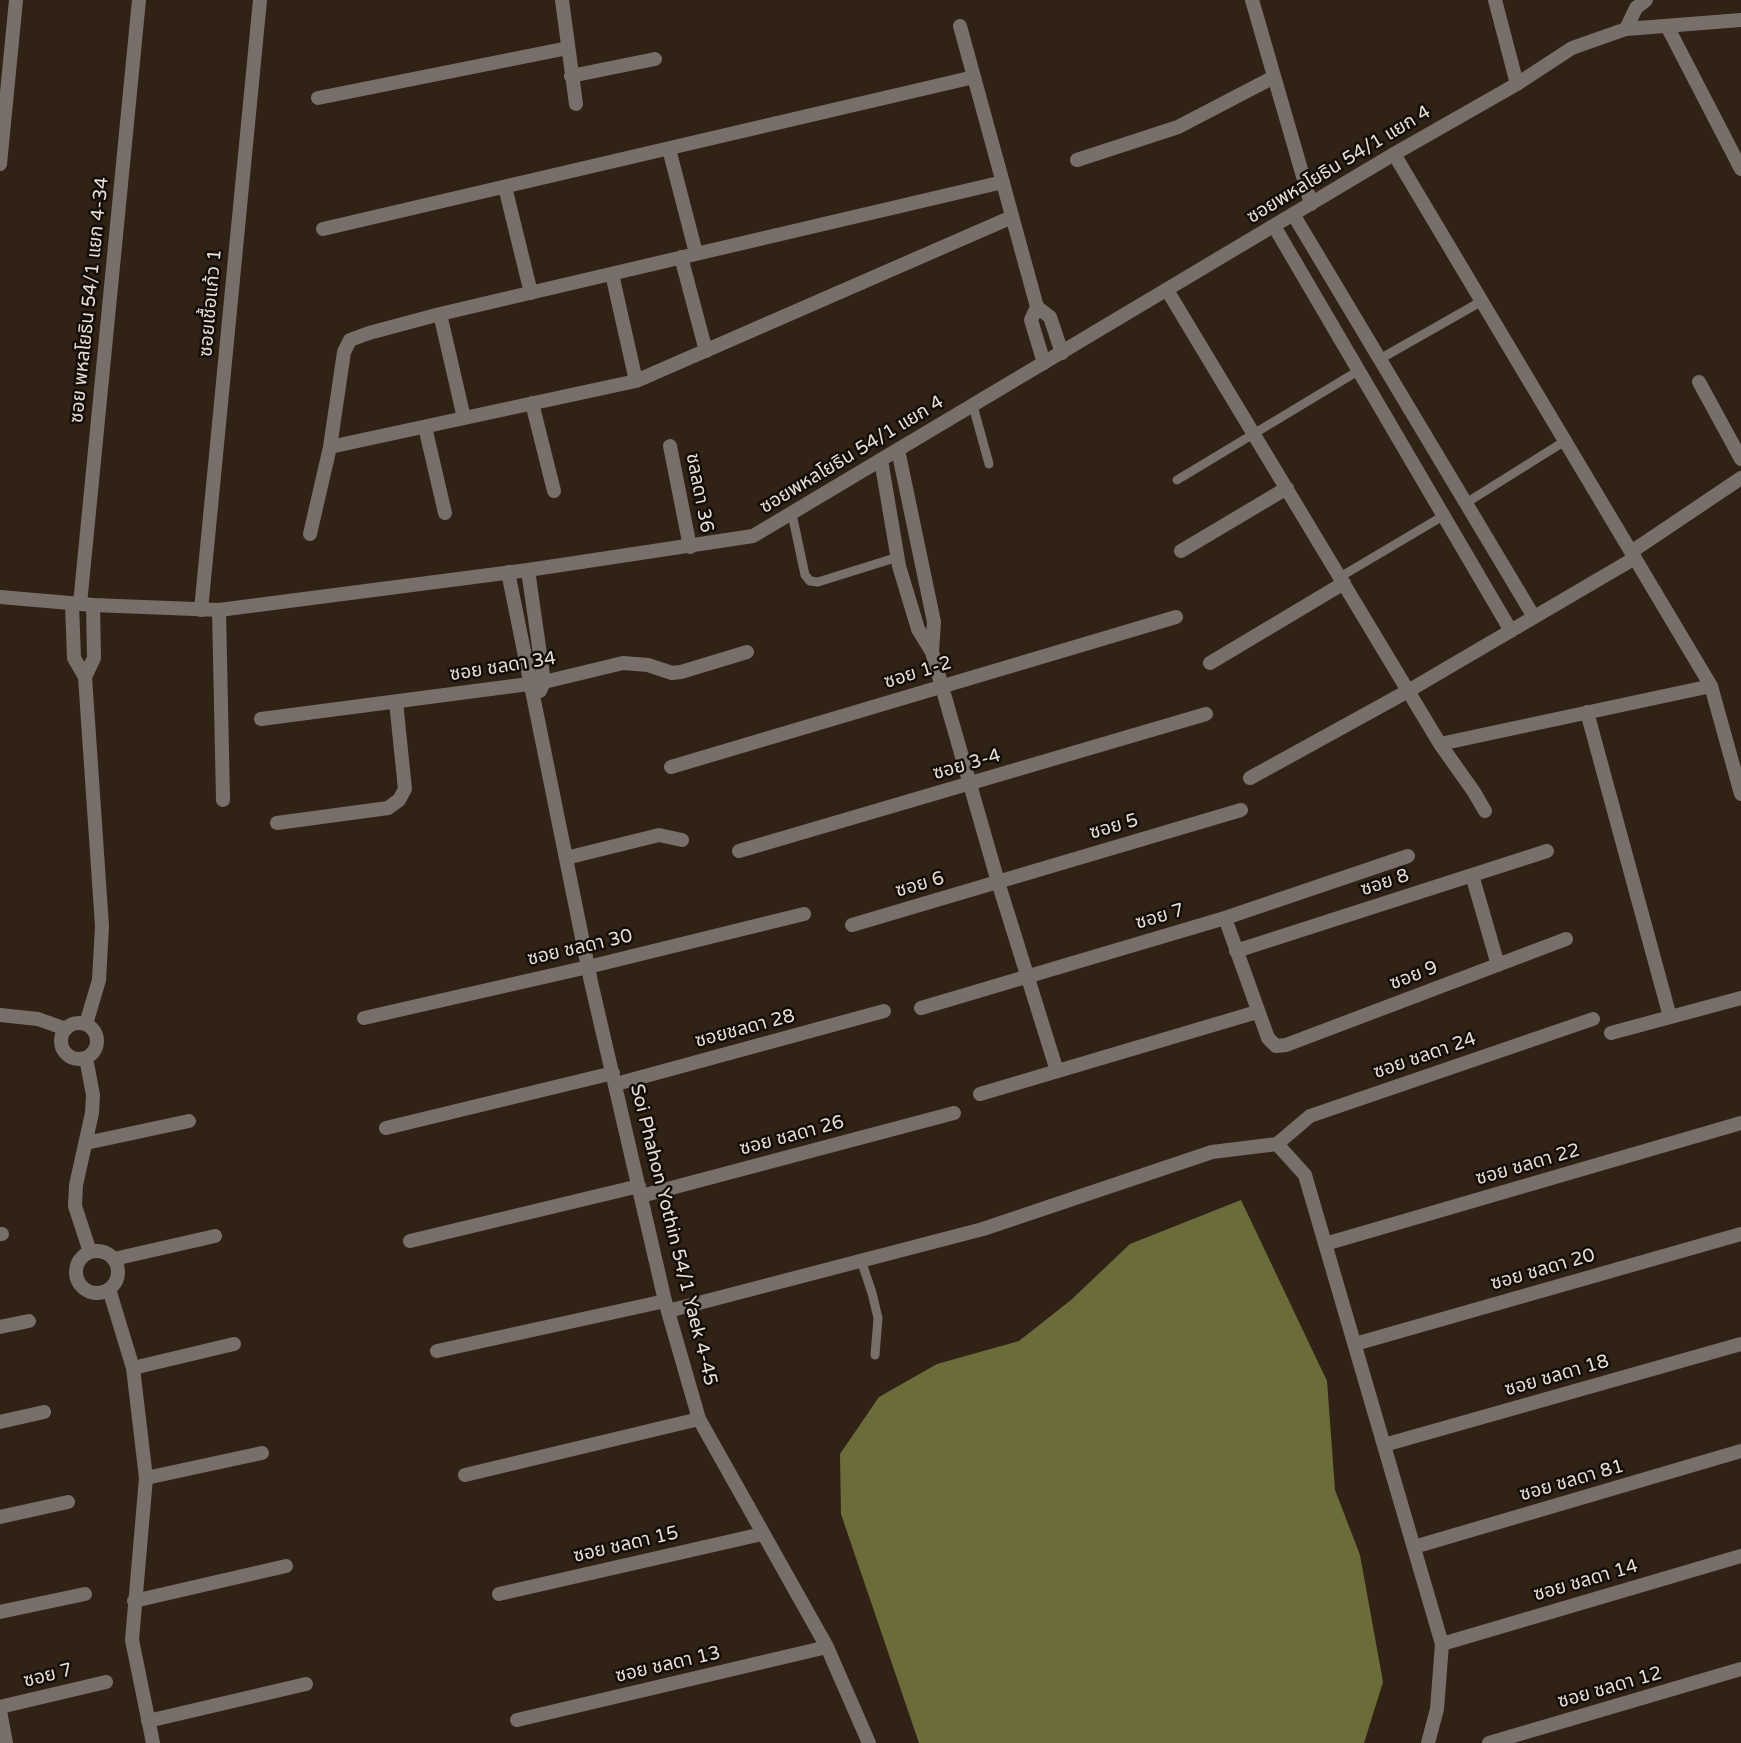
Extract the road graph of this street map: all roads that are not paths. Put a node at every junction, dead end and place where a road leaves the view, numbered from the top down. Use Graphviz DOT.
graph roads {
  1 [pos="16,0"];
  2 [pos="139,0"];
  3 [pos="260,0"];
  4 [pos="562,0"];
  5 [pos="1252,0"];
  6 [pos="1495,0"];
  7 [pos="1638,3"];
  8 [pos="1741,20"];
  9 [pos="960,26"];
  10 [pos="1667,26"];
  11 [pos="1626,29"];
  12 [pos="568,48"];
  13 [pos="655,59"];
  14 [pos="571,76"];
  15 [pos="974,77"];
  16 [pos="1275,77"];
  17 [pos="1517,84"];
  18 [pos="318,98"];
  19 [pos="576,104"];
  20 [pos="669,149"];
  21 [pos="1394,154"];
  22 [pos="1077,160"];
  23 [pos="0,164"];
  24 [pos="1741,169"];
  25 [pos="1003,182"];
  26 [pos="505,187"];
  27 [pos="1311,204"];
  28 [pos="1293,214"];
  29 [pos="1012,217"];
  30 [pos="1273,226"];
  31 [pos="323,229"];
  32 [pos="696,253"];
  33 [pos="681,257"];
  34 [pos="1321,260"];
  35 [pos="1300,271"];
  36 [pos="612,274"];
  37 [pos="1167,290"];
  38 [pos="531,293"];
  39 [pos="1482,301"];
  40 [pos="1037,307"];
  41 [pos="440,314"];
  42 [pos="706,351"];
  43 [pos="1062,353"];
  44 [pos="1380,359"];
  45 [pos="1044,363"];
  46 [pos="1358,370"];
  47 [pos="636,381"];
  48 [pos="1699,382"];
  49 [pos="532,403"];
  50 [pos="973,406"];
  51 [pos="464,418"];
  52 [pos="1418,423"];
  53 [pos="425,426"];
  54 [pos="1254,431"];
  55 [pos="1397,436"];
  56 [pos="1565,441"];
  57 [pos="670,446"];
  58 [pos="330,447"];
  59 [pos="898,450"];
  60 [pos="1741,459"];
  61 [pos="881,460"];
  62 [pos="989,464"];
  63 [pos="1741,478"];
  64 [pos="1177,480"];
  65 [pos="1287,488"];
  66 [pos="554,491"];
  67 [pos="1466,503"];
  68 [pos="445,513"];
  69 [pos="792,513"];
  70 [pos="1443,516"];
  71 [pos="310,534"];
  72 [pos="690,547"];
  73 [pos="1181,551"];
  74 [pos="1633,555"];
  75 [pos="898,557"];
  76 [pos="528,570"];
  77 [pos="509,572"];
  78 [pos="1342,580"];
  79 [pos="0,597"];
  80 [pos="82,604"];
  81 [pos="201,610"];
  82 [pos="219,610"];
  83 [pos="1176,617"];
  84 [pos="1534,617"];
  85 [pos="1511,631"];
  86 [pos="747,652"];
  87 [pos="932,652"];
  88 [pos="1210,663"];
  89 [pos="85,677"];
  90 [pos="537,684"];
  91 [pos="942,686"];
  92 [pos="1711,686"];
  93 [pos="1408,691"];
  94 [pos="396,702"];
  95 [pos="1587,712"];
  96 [pos="1206,714"];
  97 [pos="261,719"];
  98 [pos="1440,744"];
  99 [pos="671,767"];
  100 [pos="1250,778"];
  101 [pos="970,784"];
  102 [pos="1741,794"];
  103 [pos="223,800"];
  104 [pos="1241,810"];
  105 [pos="1485,811"];
  106 [pos="277,823"];
  107 [pos="682,840"];
  108 [pos="739,851"];
  109 [pos="1547,851"];
  110 [pos="1408,856"];
  111 [pos="566,858"];
  112 [pos="1472,875"];
  113 [pos="998,882"];
  114 [pos="804,914"];
  115 [pos="1225,918"];
  116 [pos="852,925"];
  117 [pos="1566,939"];
  118 [pos="1236,951"];
  119 [pos="1499,965"];
  120 [pos="588,967"];
  121 [pos="1027,976"];
  122 [pos="1741,998"];
  123 [pos="921,1008"];
  124 [pos="884,1012"];
  125 [pos="1257,1012"];
  126 [pos="0,1015"];
  127 [pos="1670,1017"];
  128 [pos="364,1018"];
  129 [pos="1593,1019"];
  130 [pos="86,1024"];
  131 [pos="66,1028"];
  132 [pos="1611,1033"];
  133 [pos="86,1058"];
  134 [pos="1057,1071"];
  135 [pos="615,1079"];
  136 [pos="980,1094"];
  137 [pos="954,1113"];
  138 [pos="189,1121"];
  139 [pos="1741,1123"];
  140 [pos="386,1128"];
  141 [pos="86,1143"];
  142 [pos="1277,1144"];
  143 [pos="640,1191"];
  144 [pos="1741,1234"];
  145 [pos="215,1236"];
  146 [pos="411,1241"];
  147 [pos="1325,1244"];
  148 [pos="90,1252"];
  149 [pos="114,1259"];
  150 [pos="861,1261"];
  151 [pos="109,1289"];
  152 [pos="667,1306"];
  153 [pos="29,1321"];
  154 [pos="0,1327"];
  155 [pos="234,1343"];
  156 [pos="1354,1344"];
  157 [pos="1741,1344"];
  158 [pos="437,1351"];
  159 [pos="875,1355"];
  160 [pos="133,1368"];
  161 [pos="44,1412"];
  162 [pos="699,1419"];
  163 [pos="0,1422"];
  164 [pos="1384,1446"];
  165 [pos="1741,1451"];
  166 [pos="262,1453"];
  167 [pos="465,1475"];
  168 [pos="146,1478"];
  169 [pos="68,1502"];
  170 [pos="0,1517"];
  171 [pos="762,1534"];
  172 [pos="1414,1547"];
  173 [pos="1741,1556"];
  174 [pos="286,1566"];
  175 [pos="85,1594"];
  176 [pos="499,1594"];
  177 [pos="134,1601"];
  178 [pos="0,1612"];
  179 [pos="1442,1644"];
  180 [pos="827,1647"];
  181 [pos="1741,1669"];
  182 [pos="106,1682"];
  183 [pos="306,1685"];
  184 [pos="0,1709"];
  185 [pos="517,1720"];
  186 [pos="148,1721"];
  187 [pos="6,1743"];
  188 [pos="153,1743"];
  189 [pos="869,1743"];
  190 [pos="1429,1743"];
  191 [pos="1489,1743"];
  1 -- 23 [label="street"];
  2 -- 80 [label="street, ซอย พหลโยธิน 54/1 แยก 4-34"];
  3 -- 81 [label="street, ซอยเชื้อแก้ว 1"];
  4 -- 12 [label="street"];
  5 -- 16 [label="street"];
  6 -- 17 [label="street"];
  7 -- 11 [label="street"];
  8 -- 10 [label="street, ซอยพหลโยธิน 54/1 แยก 4"];
  9 -- 15 [label="street"];
  10 -- 11 [label="street, ซอยพหลโยธิน 54/1 แยก 4"];
  10 -- 24 [label="street"];
  11 -- 17 [label="street, ซอยพหลโยธิน 54/1 แยก 4"];
  12 -- 14 [label="street"];
  12 -- 18 [label="street"];
  13 -- 14 [label="street"];
  14 -- 19 [label="street"];
  15 -- 20 [label="street"];
  15 -- 25 [label="street"];
  16 -- 22 [label="street"];
  16 -- 27 [label="street"];
  17 -- 21 [label="street, ซอยพหลโยธิน 54/1 แยก 4"];
  20 -- 26 [label="street"];
  20 -- 32 [label="street"];
  21 -- 27 [label="street, ซอยพหลโยธิน 54/1 แยก 4"];
  21 -- 39 [label="street"];
  25 -- 29 [label="street"];
  25 -- 32 [label="street"];
  26 -- 31 [label="street"];
  26 -- 38 [label="street"];
  27 -- 28 [label="street, ซอยพหลโยธิน 54/1 แยก 4"];
  28 -- 30 [label="street, ซอยพหลโยธิน 54/1 แยก 4"];
  28 -- 34 [label="street"];
  29 -- 40 [label="street"];
  29 -- 42 [label="street"];
  30 -- 35 [label="street"];
  30 -- 37 [label="street, ซอยพหลโยธิน 54/1 แยก 4"];
  32 -- 33 [label="street"];
  33 -- 36 [label="street"];
  33 -- 42 [label="street"];
  34 -- 35 [label="street"];
  34 -- 44 [label="street"];
  35 -- 46 [label="street"];
  36 -- 38 [label="street"];
  36 -- 47 [label="street"];
  37 -- 43 [label="street, ซอยพหลโยธิน 54/1 แยก 4"];
  37 -- 54 [label="street"];
  38 -- 41 [label="street"];
  39 -- 44 [label="lane"];
  39 -- 56 [label="street"];
  40 -- 43 [label="street"];
  40 -- 45 [label="street"];
  41 -- 51 [label="street"];
  41 -- 58 [label="street"];
  42 -- 47 [label="street"];
  43 -- 45 [label="street, ซอยพหลโยธิน 54/1 แยก 4"];
  44 -- 52 [label="street"];
  45 -- 50 [label="street, ซอยพหลโยธิน 54/1 แยก 4"];
  46 -- 54 [label="lane"];
  46 -- 55 [label="street"];
  47 -- 49 [label="street"];
  48 -- 60 [label="street"];
  49 -- 51 [label="street"];
  49 -- 66 [label="street"];
  50 -- 59 [label="street, ซอยพหลโยธิน 54/1 แยก 4"];
  50 -- 62 [label="lane"];
  51 -- 53 [label="street"];
  52 -- 55 [label="street"];
  52 -- 67 [label="street"];
  53 -- 58 [label="street"];
  53 -- 68 [label="street"];
  54 -- 64 [label="lane"];
  54 -- 65 [label="street"];
  55 -- 70 [label="street"];
  56 -- 67 [label="lane"];
  56 -- 74 [label="street"];
  57 -- 72 [label="street, ชลลดา 36"];
  58 -- 71 [label="street"];
  59 -- 61 [label="street, ซอยพหลโยธิน 54/1 แยก 4"];
  59 -- 87 [label="street"];
  61 -- 69 [label="street, ซอยพหลโยธิน 54/1 แยก 4"];
  61 -- 75 [label="street"];
  63 -- 74 [label="street"];
  65 -- 73 [label="street"];
  65 -- 78 [label="street"];
  67 -- 84 [label="street"];
  69 -- 72 [label="street, ซอยพหลโยธิน 54/1 แยก 4"];
  69 -- 75 [label="lane"];
  70 -- 78 [label="lane"];
  70 -- 85 [label="street"];
  72 -- 76 [label="street, ซอยพหลโยธิน 54/1 แยก 4"];
  74 -- 84 [label="street"];
  74 -- 92 [label="street"];
  75 -- 87 [label="street"];
  76 -- 77 [label="street, ซอยพหลโยธิน 54/1 แยก 4"];
  76 -- 90 [label="street"];
  77 -- 82 [label="street, ซอยพหลโยธิน 54/1 แยก 4"];
  77 -- 90 [label="street"];
  78 -- 88 [label="street"];
  78 -- 93 [label="street"];
  79 -- 80 [label="street, ซอยพหลโยธิน 54/1 แยก 4"];
  80 -- 81 [label="street, ซอยพหลโยธิน 54/1 แยก 4"];
  80 -- 89 [label="street"];
  80 -- 89 [label="street"];
  81 -- 82 [label="street, ซอยพหลโยธิน 54/1 แยก 4"];
  82 -- 103 [label="street"];
  83 -- 91 [label="street, ซอย 1-2"];
  84 -- 85 [label="street"];
  85 -- 93 [label="street"];
  86 -- 90 [label="street, ซอย ชลดา 34"];
  87 -- 91 [label="street"];
  89 -- 130 [label="street"];
  90 -- 94 [label="street, ซอย ชลดา 34"];
  90 -- 111 [label="street, Soi Phahon Yothin 54/1 Yaek 4-45"];
  91 -- 99 [label="street, ซอย 1-2"];
  91 -- 101 [label="street"];
  92 -- 95 [label="street"];
  92 -- 102 [label="street"];
  93 -- 98 [label="street"];
  93 -- 100 [label="street"];
  94 -- 97 [label="street, ซอย ชลดา 34"];
  94 -- 106 [label="street"];
  95 -- 98 [label="street"];
  95 -- 127 [label="street"];
  96 -- 101 [label="street, ซอย 3-4"];
  98 -- 105 [label="street"];
  101 -- 108 [label="street, ซอย 3-4"];
  101 -- 113 [label="street"];
  104 -- 113 [label="street, ซอย 5"];
  107 -- 111 [label="street"];
  109 -- 112 [label="street, ซอย 8"];
  110 -- 115 [label="street, ซอย 7"];
  111 -- 120 [label="street, Soi Phahon Yothin 54/1 Yaek 4-45"];
  112 -- 118 [label="street, ซอย 8"];
  112 -- 119 [label="street"];
  113 -- 116 [label="street, ซอย 6"];
  113 -- 121 [label="street"];
  114 -- 120 [label="street, ซอย ชลดา 30"];
  115 -- 118 [label="street"];
  115 -- 121 [label="street, ซอย 7"];
  117 -- 119 [label="street, ซอย 9"];
  118 -- 125 [label="street"];
  119 -- 125 [label="street, ซอย 9"];
  120 -- 128 [label="street, ซอย ชลดา 30"];
  120 -- 135 [label="street, Soi Phahon Yothin 54/1 Yaek 4-45"];
  121 -- 123 [label="street, ซอย 7"];
  121 -- 134 [label="street"];
  122 -- 127 [label="street"];
  124 -- 135 [label="street, ซอยชลดา 28"];
  125 -- 134 [label="street"];
  126 -- 131 [label="street"];
  127 -- 132 [label="street"];
  129 -- 142 [label="street, ซอย ชลดา 24"];
  130 -- 131 [label="street"];
  130 -- 133 [label="street"];
  131 -- 133 [label="street"];
  133 -- 141 [label="street"];
  134 -- 136 [label="street"];
  135 -- 140 [label="street, ซอยชลดา 28"];
  135 -- 143 [label="street, Soi Phahon Yothin 54/1 Yaek 4-45"];
  137 -- 143 [label="street, ซอย ชลดา 26"];
  138 -- 141 [label="street"];
  139 -- 147 [label="street, ซอย ชลดา 22"];
  141 -- 148 [label="street"];
  142 -- 147 [label="street"];
  142 -- 150 [label="street"];
  143 -- 146 [label="street, ซอย ชลดา 26"];
  143 -- 152 [label="street, Soi Phahon Yothin 54/1 Yaek 4-45"];
  144 -- 156 [label="street, ซอย ชลดา 20"];
  145 -- 149 [label="street"];
  147 -- 156 [label="street"];
  148 -- 149 [label="street"];
  148 -- 151 [label="street"];
  149 -- 151 [label="street"];
  150 -- 152 [label="street"];
  150 -- 159 [label="lane"];
  151 -- 160 [label="street"];
  152 -- 158 [label="street"];
  152 -- 162 [label="street, Soi Phahon Yothin 54/1 Yaek 4-45"];
  153 -- 154 [label="street"];
  155 -- 160 [label="street"];
  156 -- 164 [label="street"];
  157 -- 164 [label="street, ซอย ชลดา 18"];
  160 -- 168 [label="street"];
  161 -- 163 [label="street"];
  162 -- 167 [label="street"];
  162 -- 171 [label="street, Soi Phahon Yothin 54/1 Yaek 4-45"];
  164 -- 172 [label="street"];
  165 -- 172 [label="street, ซอย ชลดา 81"];
  166 -- 168 [label="street"];
  168 -- 177 [label="street"];
  169 -- 170 [label="street"];
  171 -- 176 [label="street, ซอย ชลดา 15"];
  171 -- 180 [label="street, Soi Phahon Yothin 54/1 Yaek 4-45"];
  172 -- 179 [label="street"];
  173 -- 179 [label="street, ซอย ชลดา 14"];
  174 -- 177 [label="street"];
  175 -- 178 [label="street"];
  177 -- 186 [label="street"];
  179 -- 190 [label="street"];
  180 -- 185 [label="street, ซอย ชลดา 13"];
  180 -- 189 [label="street, Soi Phahon Yothin 54/1 Yaek 4-45"];
  181 -- 191 [label="street, ซอย ชลดา 12"];
  182 -- 184 [label="street, ซอย 7"];
  183 -- 186 [label="street"];
  184 -- 187 [label="street"];
  186 -- 188 [label="street"];
}
